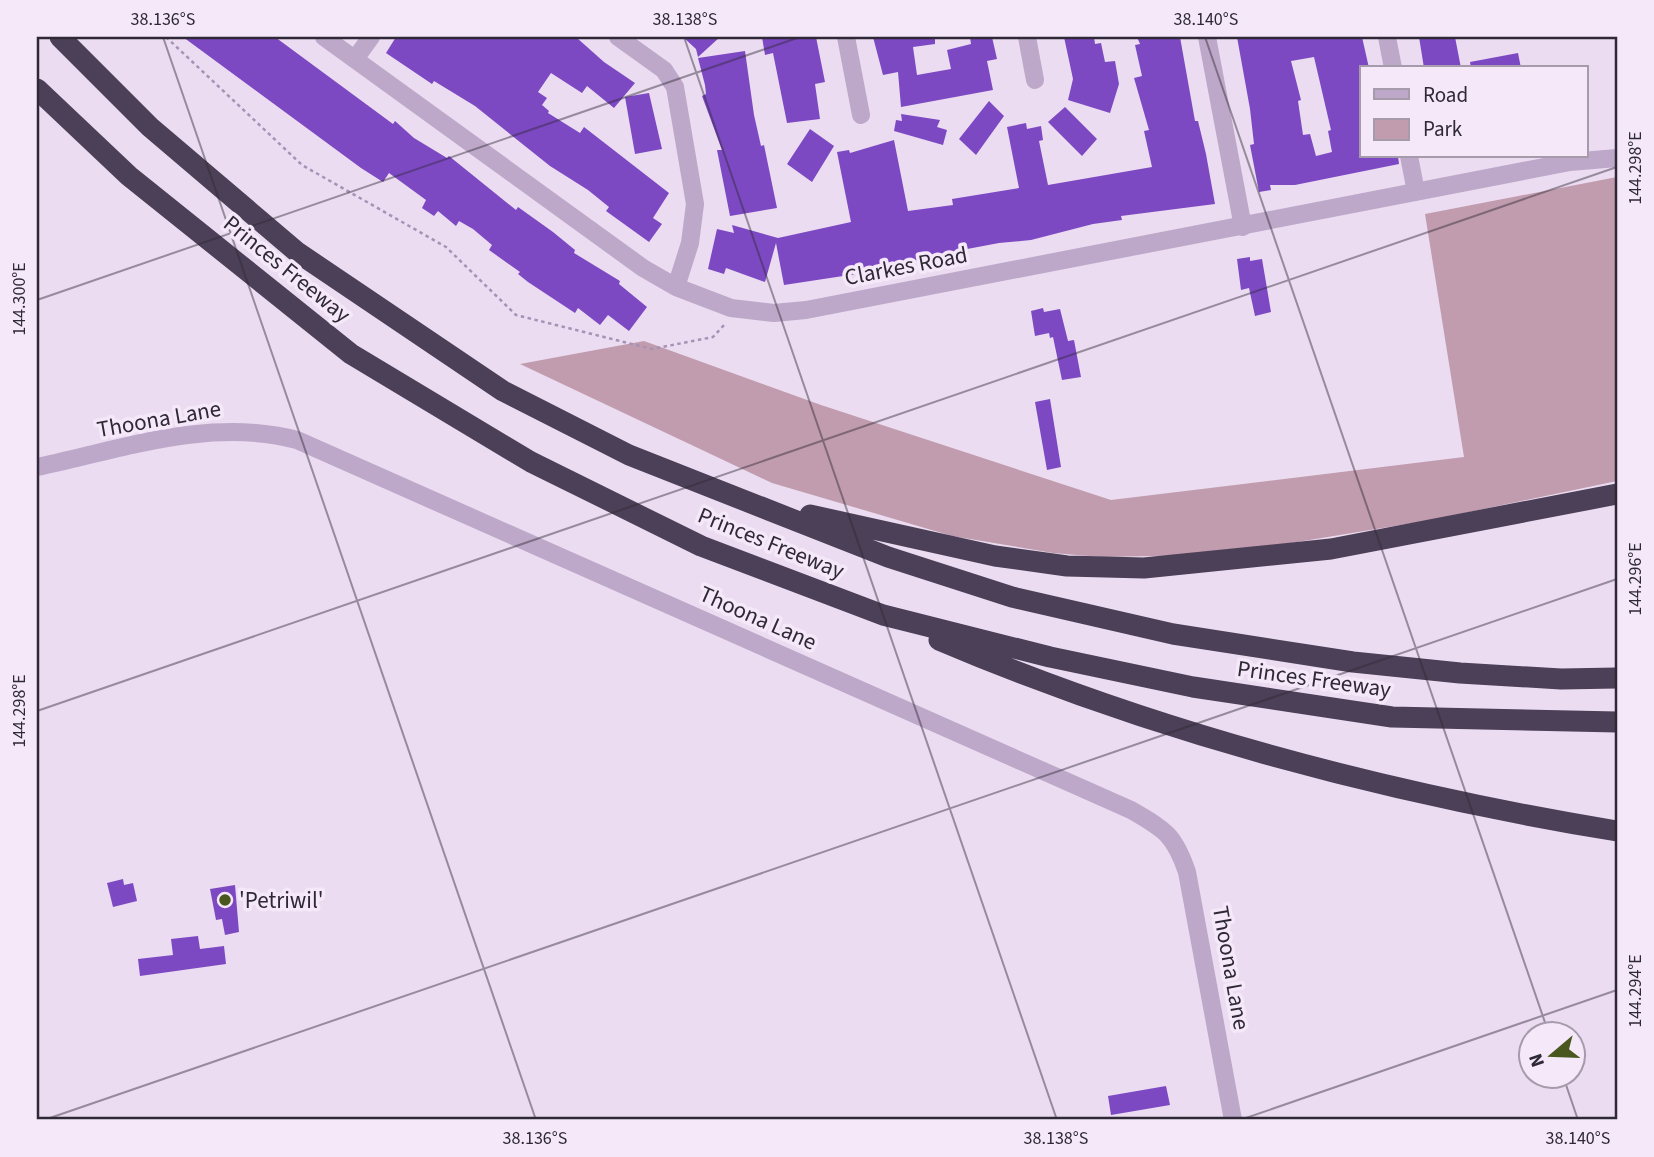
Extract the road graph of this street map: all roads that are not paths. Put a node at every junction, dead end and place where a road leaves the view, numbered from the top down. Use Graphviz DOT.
graph roads {
  1 [pos="60,37"];
  2 [pos="324,37"];
  3 [pos="371,37"];
  4 [pos="618,37"];
  5 [pos="846,37"];
  6 [pos="1027,37"];
  7 [pos="1207,37"];
  8 [pos="1387,37"];
  9 [pos="355,58"];
  10 [pos="1393,66"];
  11 [pos="1035,80"];
  12 [pos="37,89"];
  13 [pos="861,115"];
  14 [pos="1617,147"];
  15 [pos="1588,156"];
  16 [pos="1409,158"];
  17 [pos="1583,158"];
  18 [pos="1617,158"];
  19 [pos="1570,162"];
  20 [pos="1416,192"];
  21 [pos="1242,226"];
  22 [pos="676,287"];
  23 [pos="37,467"];
  24 [pos="1617,494"];
  25 [pos="757,503"];
  26 [pos="883,615"];
  27 [pos="1617,678"];
  28 [pos="1617,722"];
  29 [pos="1617,831"];
  30 [pos="1233,1120"];
  1 -- 25 [label="highway, Princes Freeway"];
  2 -- 9 [label="street, Clarkes Road"];
  3 -- 9 [label="street"];
  4 -- 22 [label="street"];
  5 -- 13 [label="street"];
  6 -- 11 [label="street"];
  7 -- 21 [label="street"];
  8 -- 10 [label="street"];
  9 -- 22 [label="street, Clarkes Road"];
  12 -- 26 [label="highway, Princes Freeway"];
  14 -- 15 [label="street, Clarkes Road"];
  16 -- 20 [label="street"];
  17 -- 19 [label="street, Clarkes Road"];
  18 -- 19 [label="street, Clarkes Road"];
  19 -- 20 [label="street, Clarkes Road"];
  20 -- 21 [label="street, Clarkes Road"];
  21 -- 22 [label="street, Clarkes Road"];
  23 -- 30 [label="street, Thoona Lane"];
  24 -- 25 [label="highway"];
  25 -- 27 [label="highway, Princes Freeway"];
  26 -- 28 [label="highway, Princes Freeway"];
  26 -- 29 [label="highway"];
}
